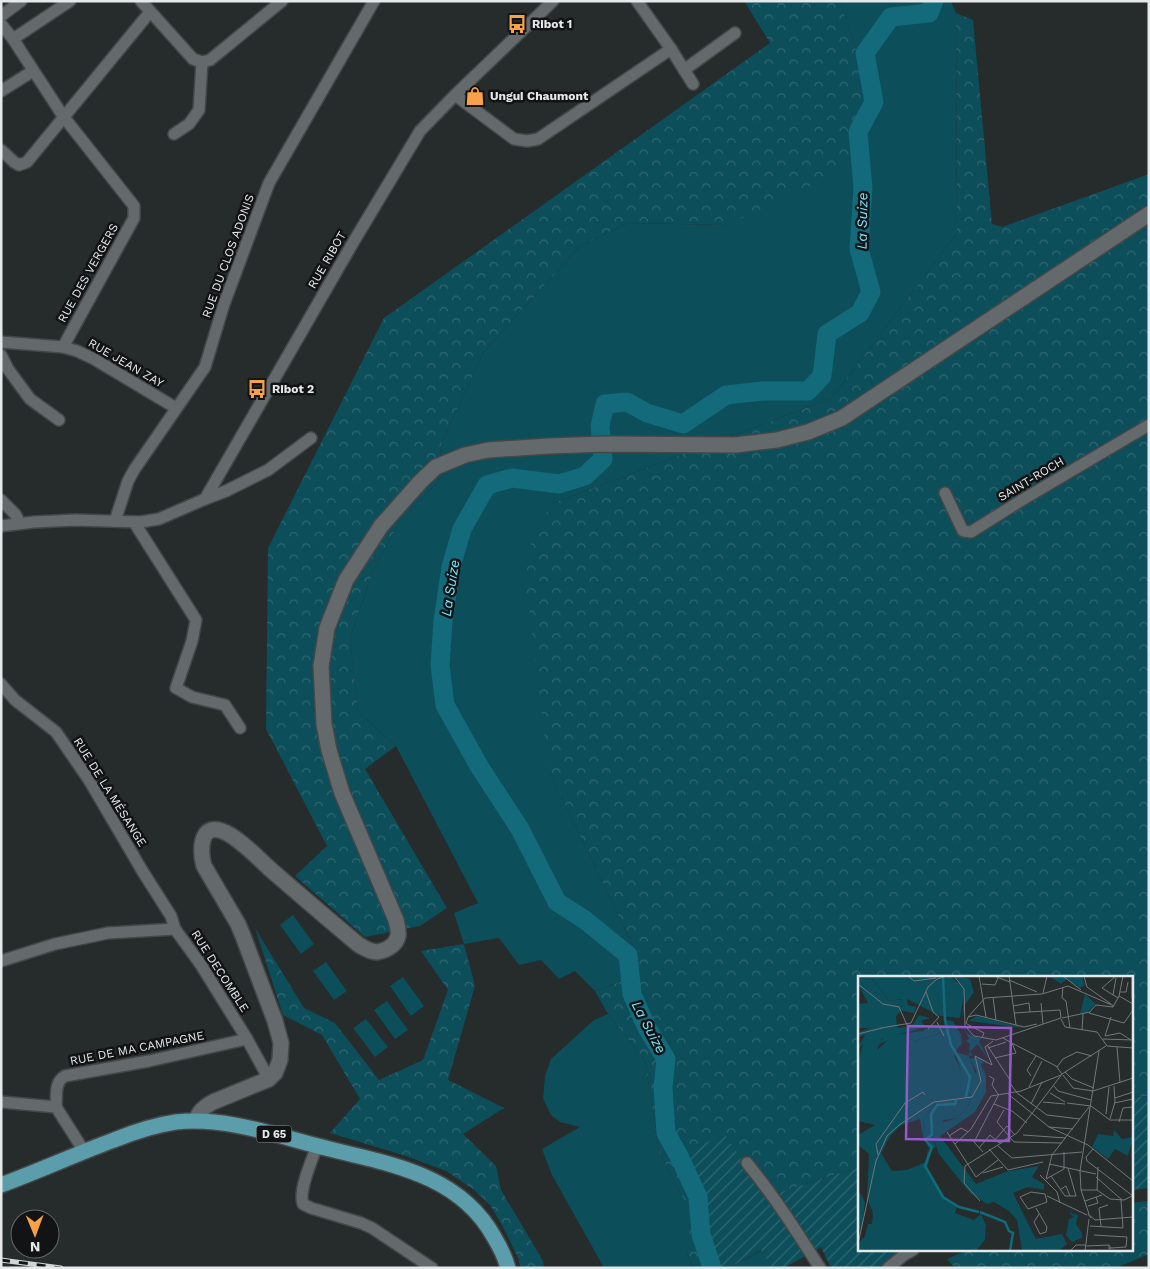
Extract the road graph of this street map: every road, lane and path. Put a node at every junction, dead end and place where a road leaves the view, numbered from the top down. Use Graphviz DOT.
graph roads {
  1 [pos="21,1"];
  2 [pos="70,1"];
  3 [pos="141,1"];
  4 [pos="282,1"];
  5 [pos="374,1"];
  6 [pos="553,1"];
  7 [pos="638,1"];
  8 [pos="150,12"];
  9 [pos="1,16"];
  10 [pos="1,24"];
  11 [pos="735,33"];
  12 [pos="13,39"];
  13 [pos="671,49"];
  14 [pos="202,62"];
  15 [pos="684,70"];
  16 [pos="34,71"];
  17 [pos="693,84"];
  18 [pos="1,91"];
  19 [pos="455,95"];
  20 [pos="63,116"];
  21 [pos="174,134"];
  22 [pos="1,150"];
  23 [pos="1149,214"];
  24 [pos="1,342"];
  25 [pos="63,347"];
  26 [pos="1,355"];
  27 [pos="176,408"];
  28 [pos="59,420"];
  29 [pos="1149,424"];
  30 [pos="310,438"];
  31 [pos="945,493"];
  32 [pos="205,499"];
  33 [pos="1,500"];
  34 [pos="115,521"];
  35 [pos="134,522"];
  36 [pos="20,523"];
  37 [pos="1,526"];
  38 [pos="1,684"];
  39 [pos="240,728"];
  40 [pos="175,929"];
  41 [pos="1,961"];
  42 [pos="247,1039"];
  43 [pos="269,1079"];
  44 [pos="1,1102"];
  45 [pos="56,1107"];
  46 [pos="196,1121"];
  47 [pos="317,1146"];
  48 [pos="84,1151"];
  49 [pos="747,1163"];
  50 [pos="1,1184"];
  51 [pos="909,1252"];
  52 [pos="432,1268"];
  53 [pos="508,1268"];
  54 [pos="820,1268"];
  55 [pos="888,1268"];
  1 -- 9 [label="street"];
  2 -- 12 [label="street"];
  3 -- 8 [label="street"];
  4 -- 14 [label="street"];
  5 -- 27 [label="street, RUE DU CLOS ADONIS"];
  6 -- 19 [label="street, RUE RIBOT"];
  7 -- 13 [label="street"];
  8 -- 14 [label="street"];
  8 -- 20 [label="street"];
  10 -- 12 [label="street, RUE DES VERGERS"];
  11 -- 15 [label="street"];
  12 -- 16 [label="street, RUE DES VERGERS"];
  13 -- 15 [label="street"];
  13 -- 19 [label="street"];
  14 -- 21 [label="street"];
  15 -- 17 [label="street"];
  16 -- 18 [label="street"];
  16 -- 20 [label="street, RUE DES VERGERS"];
  19 -- 32 [label="street, RUE RIBOT"];
  20 -- 22 [label="street"];
  20 -- 25 [label="street, RUE DES VERGERS"];
  23 -- 43 [label="main road"];
  24 -- 25 [label="street, RUE JEAN ZAY"];
  25 -- 27 [label="street, RUE JEAN ZAY"];
  26 -- 28 [label="street"];
  27 -- 34 [label="street, RUE DU CLOS ADONIS"];
  29 -- 31 [label="street, SAINT-ROCH"];
  30 -- 32 [label="street"];
  32 -- 35 [label="street"];
  33 -- 36 [label="street"];
  34 -- 35 [label="street"];
  34 -- 36 [label="street"];
  35 -- 39 [label="street"];
  36 -- 37 [label="street"];
  38 -- 40 [label="street, RUE DE LA MÉSANGE"];
  40 -- 41 [label="street, RUE DECOMBLE"];
  40 -- 42 [label="street, RUE DECOMBLE"];
  42 -- 43 [label="street, RUE DECOMBLE"];
  42 -- 45 [label="street, RUE DE MA CAMPAGNE"];
  43 -- 46 [label="main road"];
  44 -- 45 [label="street"];
  45 -- 48 [label="street"];
  46 -- 47 [label="main road, D 65"];
  46 -- 48 [label="main road, D 65"];
  47 -- 52 [label="street"];
  47 -- 53 [label="main road, D 65"];
  48 -- 50 [label="main road, D 65"];
  49 -- 54 [label="street"];
  51 -- 55 [label="street"];
}
